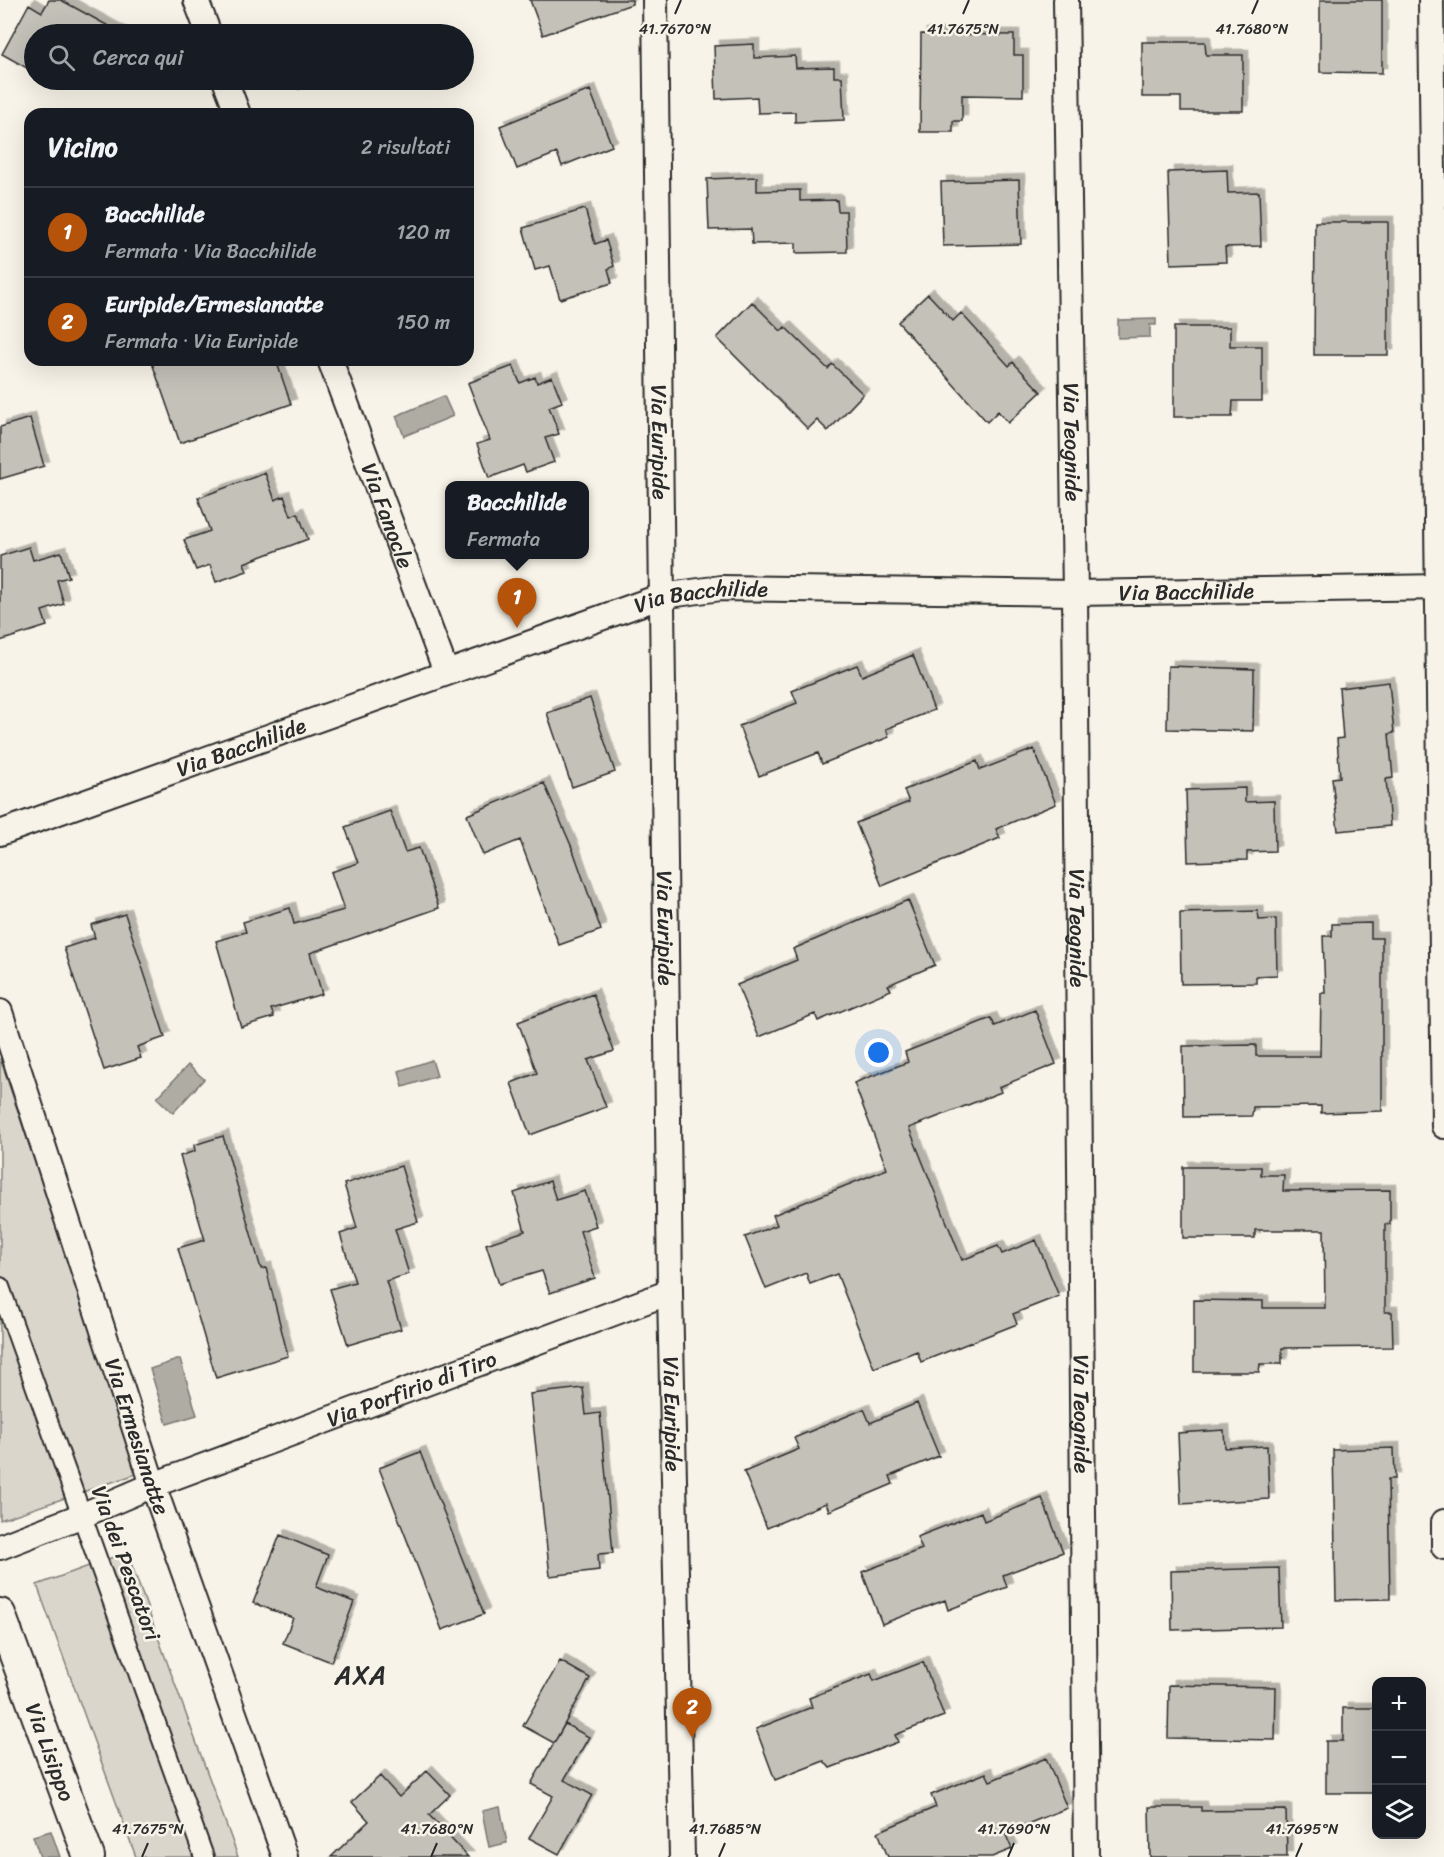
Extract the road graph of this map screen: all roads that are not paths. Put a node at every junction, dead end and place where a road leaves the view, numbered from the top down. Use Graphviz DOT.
graph roads {
  1 [pos="196,0"];
  2 [pos="655,0"];
  3 [pos="1066,0"];
  4 [pos="1431,0"];
  5 [pos="205,24"];
  6 [pos="229,90"];
  7 [pos="236,108"];
  8 [pos="332,366"];
  9 [pos="1440,587"];
  10 [pos="1075,593"];
  11 [pos="662,596"];
  12 [pos="446,672"];
  13 [pos="0,833"];
  14 [pos="0,1011"];
  15 [pos="1444,1126"];
  16 [pos="0,1287"];
  17 [pos="670,1292"];
  18 [pos="153,1485"];
  19 [pos="83,1515"];
  20 [pos="1444,1522"];
  21 [pos="0,1547"];
  22 [pos="1444,1547"];
  23 [pos="0,1614"];
  24 [pos="89,1857"];
  25 [pos="204,1857"];
  26 [pos="285,1857"];
  27 [pos="682,1857"];
  28 [pos="1086,1857"];
  1 -- 5 [label="street"];
  2 -- 11 [label="street, Via Euripide"];
  3 -- 10 [label="street, Via Teognide"];
  4 -- 9 [label="street"];
  6 -- 7 [label="street"];
  8 -- 12 [label="street, Via Fanocle"];
  9 -- 10 [label="street, Via Bacchilide"];
  9 -- 15 [label="street"];
  10 -- 11 [label="street, Via Bacchilide"];
  10 -- 28 [label="street, Via Teognide"];
  11 -- 12 [label="street, Via Bacchilide"];
  11 -- 17 [label="street, Via Euripide"];
  12 -- 13 [label="street, Via Bacchilide"];
  14 -- 18 [label="street, Via Ermesianatte"];
  16 -- 19 [label="street, Via dei Pescatori"];
  17 -- 18 [label="street, Via Porfirio di Tiro"];
  17 -- 27 [label="street, Via Euripide"];
  18 -- 19 [label="street, Via Porfirio di Tiro"];
  18 -- 26 [label="street, Via Ermesianatte"];
  19 -- 21 [label="street, Via Porfirio di Tiro"];
  19 -- 25 [label="street, Via dei Pescatori"];
  20 -- 22 [label="street"];
  23 -- 24 [label="street, Via Lisippo"];
}
